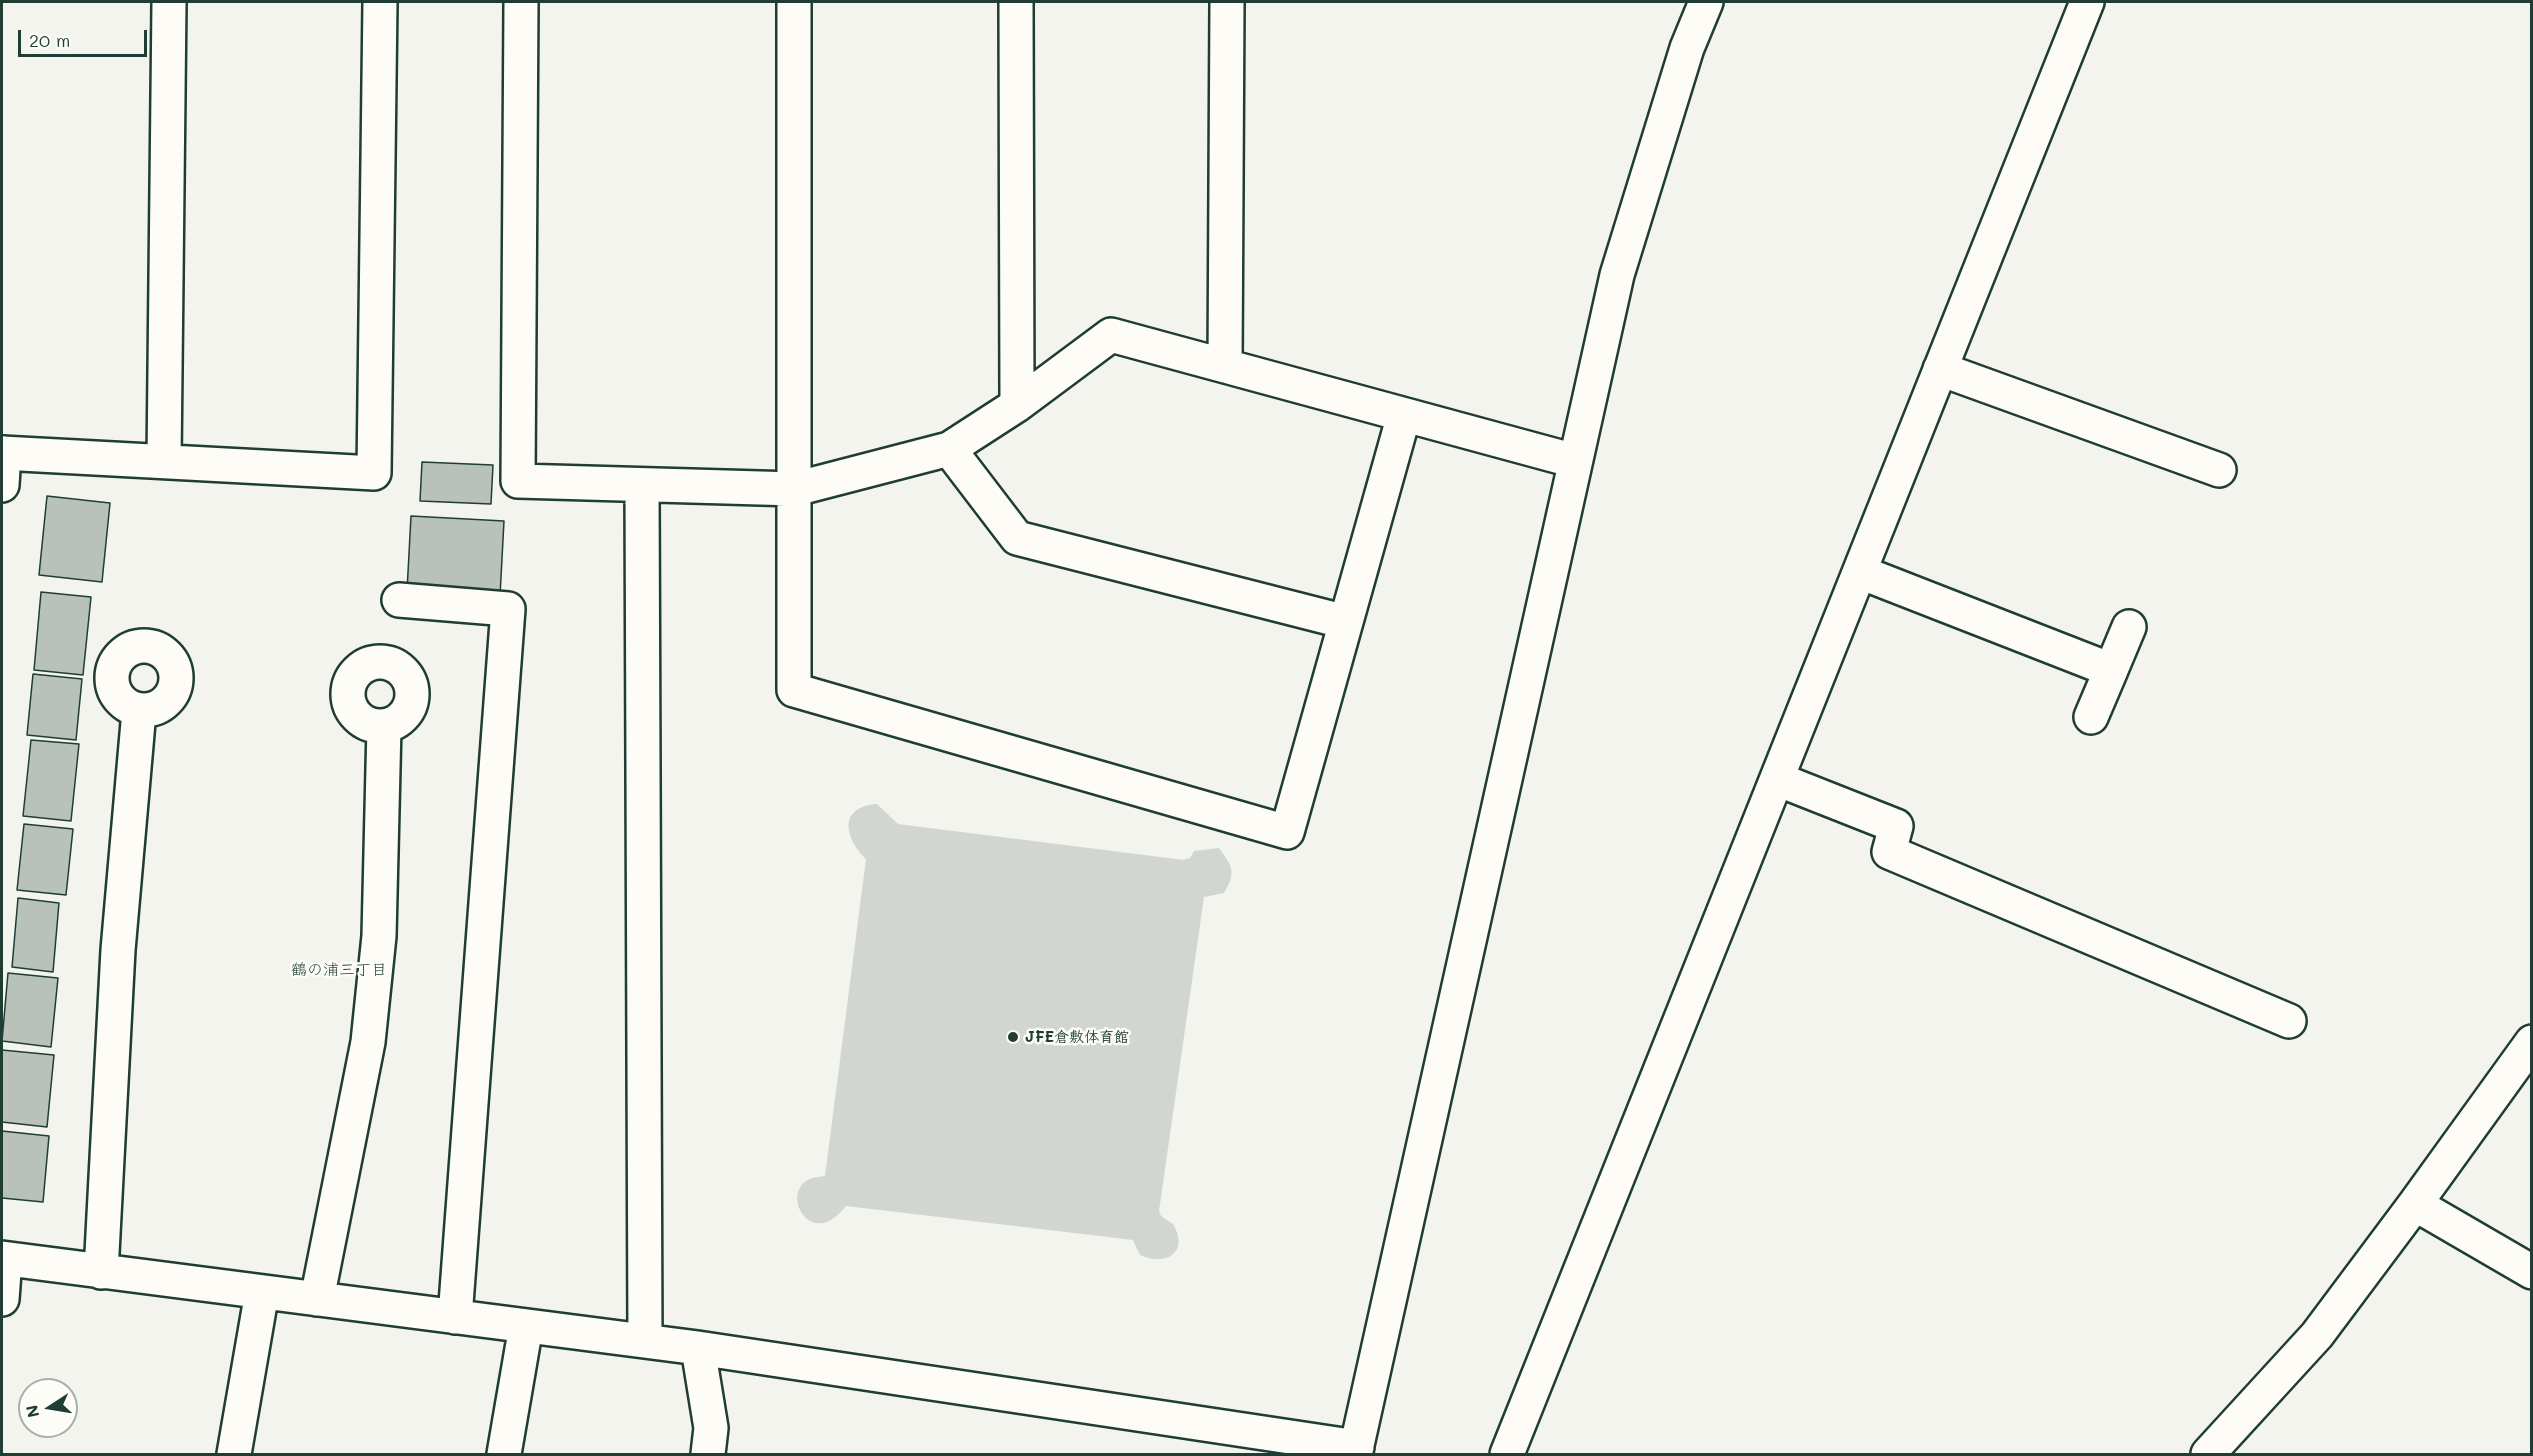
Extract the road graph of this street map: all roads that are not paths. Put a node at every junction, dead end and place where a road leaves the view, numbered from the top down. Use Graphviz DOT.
graph roads {
  1 [pos="169,2"];
  2 [pos="380,2"];
  3 [pos="520,2"];
  4 [pos="794,2"];
  5 [pos="1016,2"];
  6 [pos="1227,2"];
  7 [pos="1706,2"];
  8 [pos="2087,2"];
  9 [pos="1225,366"];
  10 [pos="1940,369"];
  11 [pos="1017,405"];
  12 [pos="1404,415"];
  13 [pos="950,448"];
  14 [pos="164,461"];
  15 [pos="1575,461"];
  16 [pos="2,464"];
  17 [pos="2220,470"];
  18 [pos="642,485"];
  19 [pos="795,489"];
  20 [pos="1860,572"];
  21 [pos="399,600"];
  22 [pos="1346,622"];
  23 [pos="2128,627"];
  24 [pos="2111,670"];
  25 [pos="139,711"];
  26 [pos="2091,717"];
  27 [pos="384,726"];
  28 [pos="1777,779"];
  29 [pos="2289,1021"];
  30 [pos="2532,1042"];
  31 [pos="2415,1204"];
  32 [pos="4,1259"];
  33 [pos="101,1272"];
  34 [pos="2532,1272"];
  35 [pos="262,1292"];
  36 [pos="2,1299"];
  37 [pos="317,1299"];
  38 [pos="455,1317"];
  39 [pos="526,1326"];
  40 [pos="645,1341"];
  41 [pos="698,1348"];
  42 [pos="1356,1451"];
  43 [pos="234,1455"];
  44 [pos="504,1455"];
  45 [pos="708,1455"];
  46 [pos="1507,1455"];
  47 [pos="2208,1455"];
  1 -- 14 [label="street"];
  2 -- 14 [label="street"];
  3 -- 18 [label="street"];
  4 -- 19 [label="street"];
  5 -- 11 [label="street"];
  6 -- 9 [label="street"];
  7 -- 15 [label="street"];
  8 -- 10 [label="street"];
  9 -- 11 [label="street"];
  9 -- 12 [label="street"];
  10 -- 17 [label="street"];
  10 -- 20 [label="street"];
  11 -- 13 [label="street"];
  12 -- 15 [label="street"];
  12 -- 22 [label="street"];
  13 -- 19 [label="street"];
  13 -- 22 [label="street"];
  14 -- 16 [label="street"];
  15 -- 42 [label="street"];
  18 -- 19 [label="street"];
  18 -- 40 [label="street"];
  19 -- 22 [label="street"];
  20 -- 24 [label="street"];
  20 -- 28 [label="street"];
  21 -- 38 [label="street"];
  23 -- 24 [label="street"];
  24 -- 26 [label="street"];
  25 -- 33 [label="street"];
  27 -- 37 [label="street"];
  28 -- 29 [label="street"];
  28 -- 46 [label="street"];
  30 -- 31 [label="street"];
  31 -- 34 [label="street"];
  31 -- 47 [label="street"];
  32 -- 33 [label="street"];
  32 -- 36 [label="street"];
  33 -- 35 [label="street"];
  35 -- 37 [label="street"];
  35 -- 43 [label="street"];
  37 -- 38 [label="street"];
  38 -- 39 [label="street"];
  39 -- 40 [label="street"];
  39 -- 44 [label="street"];
  40 -- 41 [label="street"];
  41 -- 42 [label="street"];
  41 -- 45 [label="street"];
}
